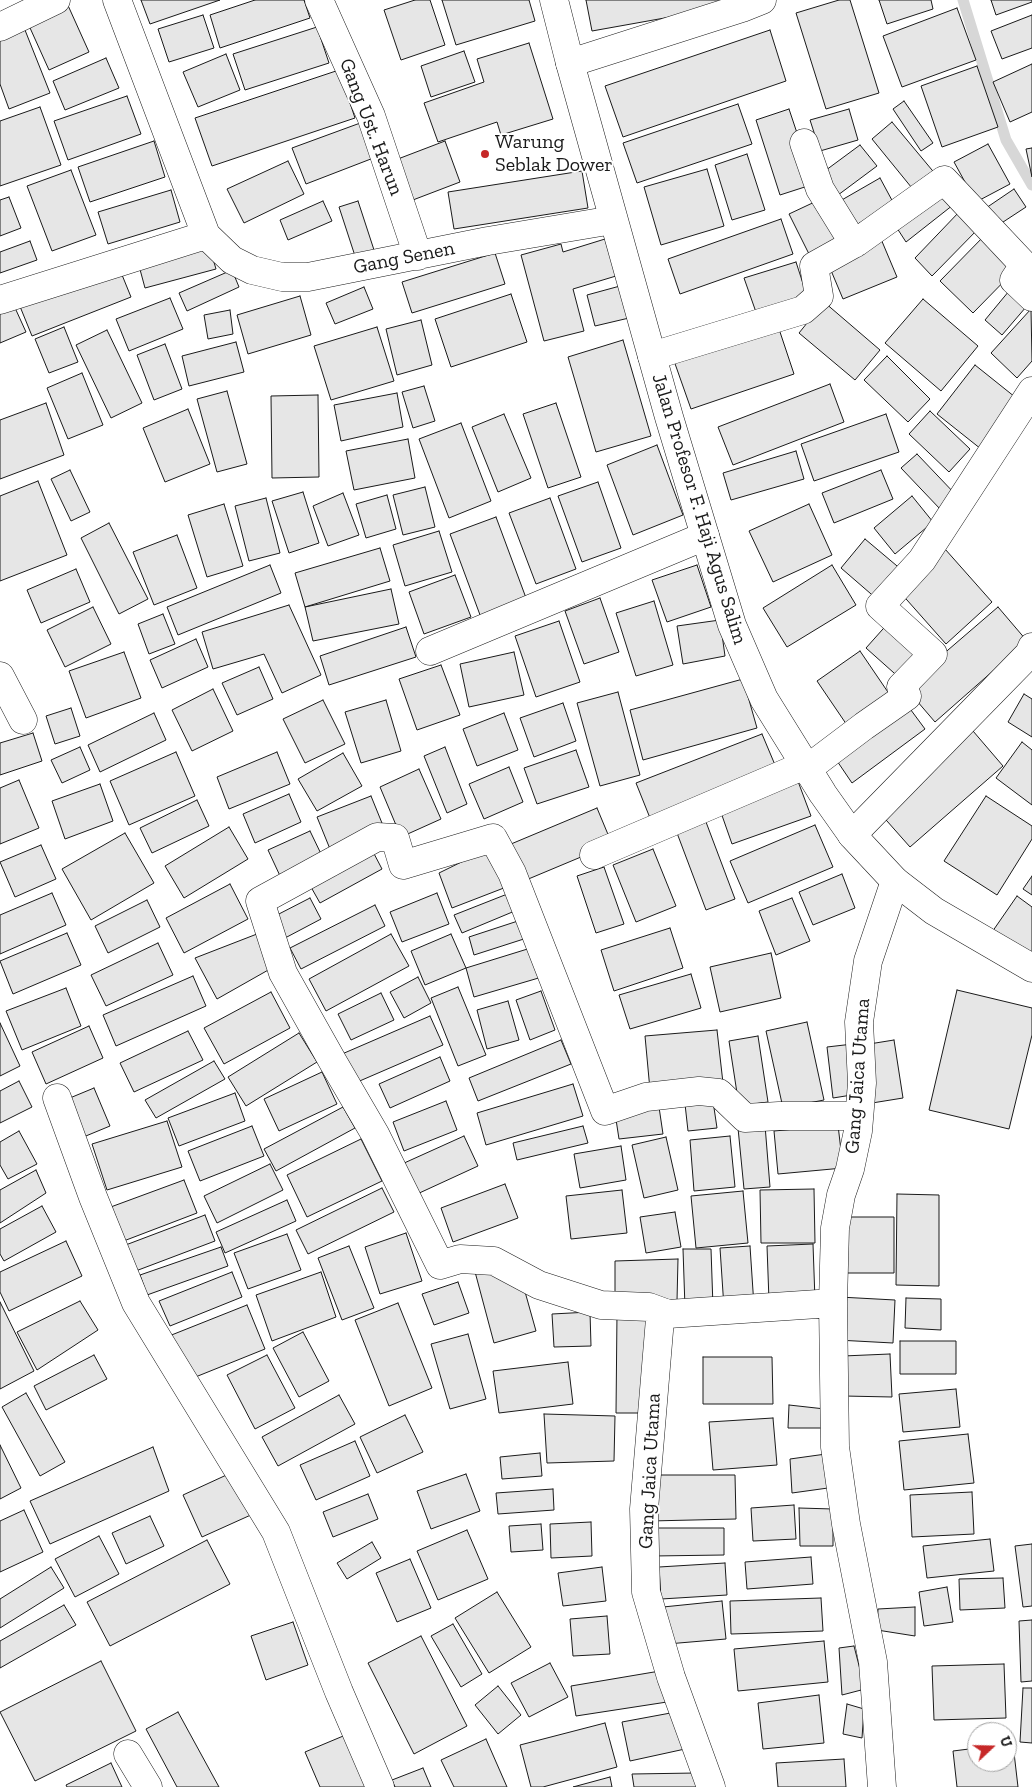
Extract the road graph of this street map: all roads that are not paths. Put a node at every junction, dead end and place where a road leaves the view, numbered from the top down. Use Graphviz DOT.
graph roads {
  1 [pos="56,0"];
  2 [pos="116,0"];
  3 [pos="319,0"];
  4 [pos="554,0"];
  5 [pos="762,0"];
  6 [pos="0,28"];
  7 [pos="570,63"];
  8 [pos="804,143"];
  9 [pos="614,220"];
  10 [pos="206,236"];
  11 [pos="854,244"];
  12 [pos="418,256"];
  13 [pos="1032,297"];
  14 [pos="0,300"];
  15 [pos="652,356"];
  16 [pos="1032,391"];
  17 [pos="705,536"];
  18 [pos="1032,647"];
  19 [pos="430,651"];
  20 [pos="0,676"];
  21 [pos="22,720"];
  22 [pos="806,767"];
  23 [pos="852,835"];
  24 [pos="594,855"];
  25 [pos="895,881"];
  26 [pos="1032,968"];
  27 [pos="57,1098"];
  28 [pos="859,1116"];
  29 [pos="833,1303"];
  30 [pos="668,1314"];
  31 [pos="128,1754"];
  32 [pos="148,1787"];
  33 [pos="380,1787"];
  34 [pos="711,1787"];
  35 [pos="882,1787"];
  1 -- 6 [label="street"];
  2 -- 10 [label="street"];
  3 -- 12 [label="street, Gang Ust. Harun"];
  4 -- 7 [label="street, Jalan Profesor F. Haji Agus Salim"];
  5 -- 7 [label="street"];
  7 -- 9 [label="street, Jalan Profesor F. Haji Agus Salim"];
  8 -- 11 [label="street"];
  9 -- 12 [label="street, Gang Senen"];
  9 -- 15 [label="street, Jalan Profesor F. Haji Agus Salim"];
  10 -- 12 [label="street, Gang Senen"];
  10 -- 14 [label="street"];
  11 -- 13 [label="street"];
  11 -- 15 [label="street"];
  15 -- 17 [label="street, Jalan Profesor F. Haji Agus Salim"];
  16 -- 22 [label="street"];
  17 -- 19 [label="street"];
  17 -- 22 [label="street, Jalan Profesor F. Haji Agus Salim"];
  18 -- 23 [label="street"];
  20 -- 21 [label="street"];
  22 -- 23 [label="street, Jalan Profesor F. Haji Agus Salim"];
  22 -- 24 [label="street"];
  23 -- 25 [label="street, Jalan Profesor F. Haji Agus Salim"];
  25 -- 26 [label="street, Jalan Profesor F. Haji Agus Salim"];
  25 -- 28 [label="street, Gang Jaica Utama"];
  27 -- 33 [label="street"];
  28 -- 29 [label="street, Gang Jaica Utama"];
  28 -- 30 [label="street"];
  29 -- 30 [label="street"];
  29 -- 35 [label="street, Gang Jaica Utama"];
  30 -- 34 [label="street, Gang Jaica Utama"];
  31 -- 32 [label="street"];
}
